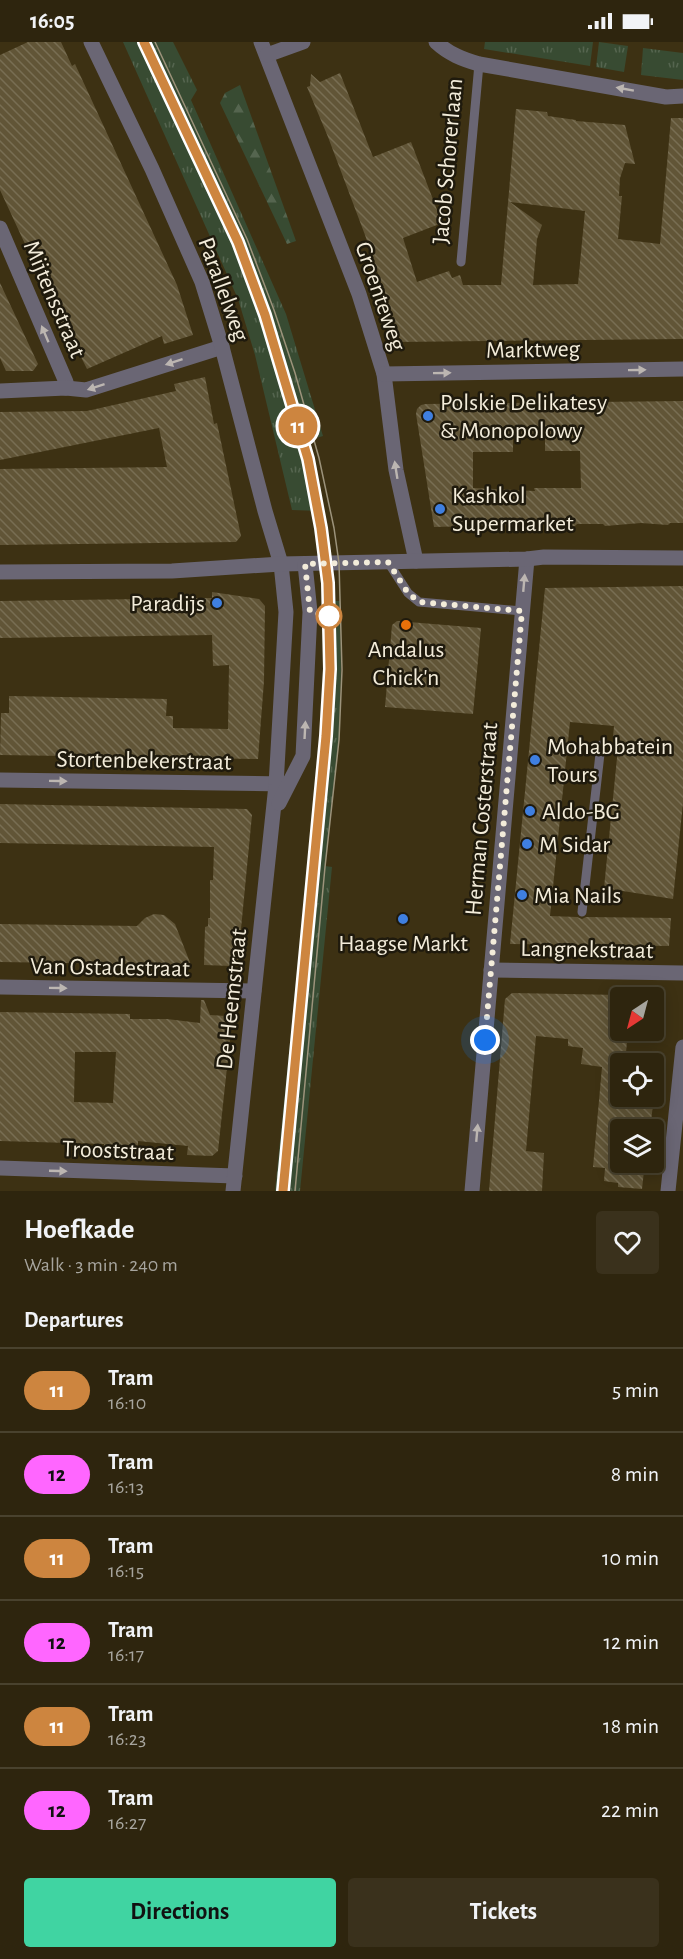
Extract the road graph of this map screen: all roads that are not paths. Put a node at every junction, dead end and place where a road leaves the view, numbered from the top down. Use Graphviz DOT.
graph roads {
  1 [pos="91,42"];
  2 [pos="303,42"];
  3 [pos="436,42"];
  4 [pos="264,49"];
  5 [pos="479,64"];
  6 [pos="683,96"];
  7 [pos="0,228"];
  8 [pos="460,262"];
  9 [pos="222,346"];
  10 [pos="683,369"];
  11 [pos="384,374"];
  12 [pos="66,388"];
  13 [pos="0,391"];
  14 [pos="683,558"];
  15 [pos="526,559"];
  16 [pos="416,561"];
  17 [pos="388,562"];
  18 [pos="281,564"];
  19 [pos="305,564"];
  20 [pos="0,572"];
  21 [pos="522,611"];
  22 [pos="601,745"];
  23 [pos="0,780"];
  24 [pos="281,785"];
  25 [pos="582,912"];
  26 [pos="491,970"];
  27 [pos="683,973"];
  28 [pos="0,987"];
  29 [pos="254,991"];
  30 [pos="683,1047"];
  31 [pos="0,1168"];
  32 [pos="236,1186"];
  33 [pos="472,1191"];
  34 [pos="668,1191"];
  1 -- 9 [label="street, Parallelweg"];
  2 -- 4 [label="street, Groenteweg"];
  3 -- 5 [label="street, Jacob Schorerlaan"];
  4 -- 11 [label="street, Groenteweg"];
  6 -- 5 [label="street, Jacob Schorerlaan, one-way"];
  5 -- 8 [label="lane, Jacob Schorerlaan"];
  12 -- 7 [label="street, Mijtensstraat, one-way"];
  9 -- 12 [label="street, one-way"];
  9 -- 18 [label="street, Parallelweg"];
  11 -- 10 [label="street, Marktweg, one-way"];
  16 -- 11 [label="street, Groenteweg, one-way"];
  12 -- 13 [label="street"];
  14 -- 15 [label="street"];
  15 -- 16 [label="street"];
  21 -- 15 [label="street, Herman Costerstraat, one-way"];
  16 -- 17 [label="street"];
  17 -- 19 [label="street"];
  17 -- 21 [label="lane"];
  18 -- 19 [label="street"];
  18 -- 20 [label="street"];
  18 -- 24 [label="street, De Heemstraat"];
  24 -- 19 [label="street, De Heemstraat, one-way"];
  21 -- 26 [label="street, Herman Costerstraat"];
  22 -- 25 [label="lane"];
  23 -- 24 [label="street, Stortenbekerstraat, one-way"];
  24 -- 29 [label="street, De Heemstraat"];
  26 -- 27 [label="street, Langnekstraat"];
  33 -- 26 [label="street, Herman Costerstraat, one-way"];
  28 -- 29 [label="street, Van Ostadestraat, one-way"];
  29 -- 32 [label="street, De Heemstraat"];
  30 -- 34 [label="street"];
  31 -- 32 [label="street, Trooststraat, one-way"];
}
